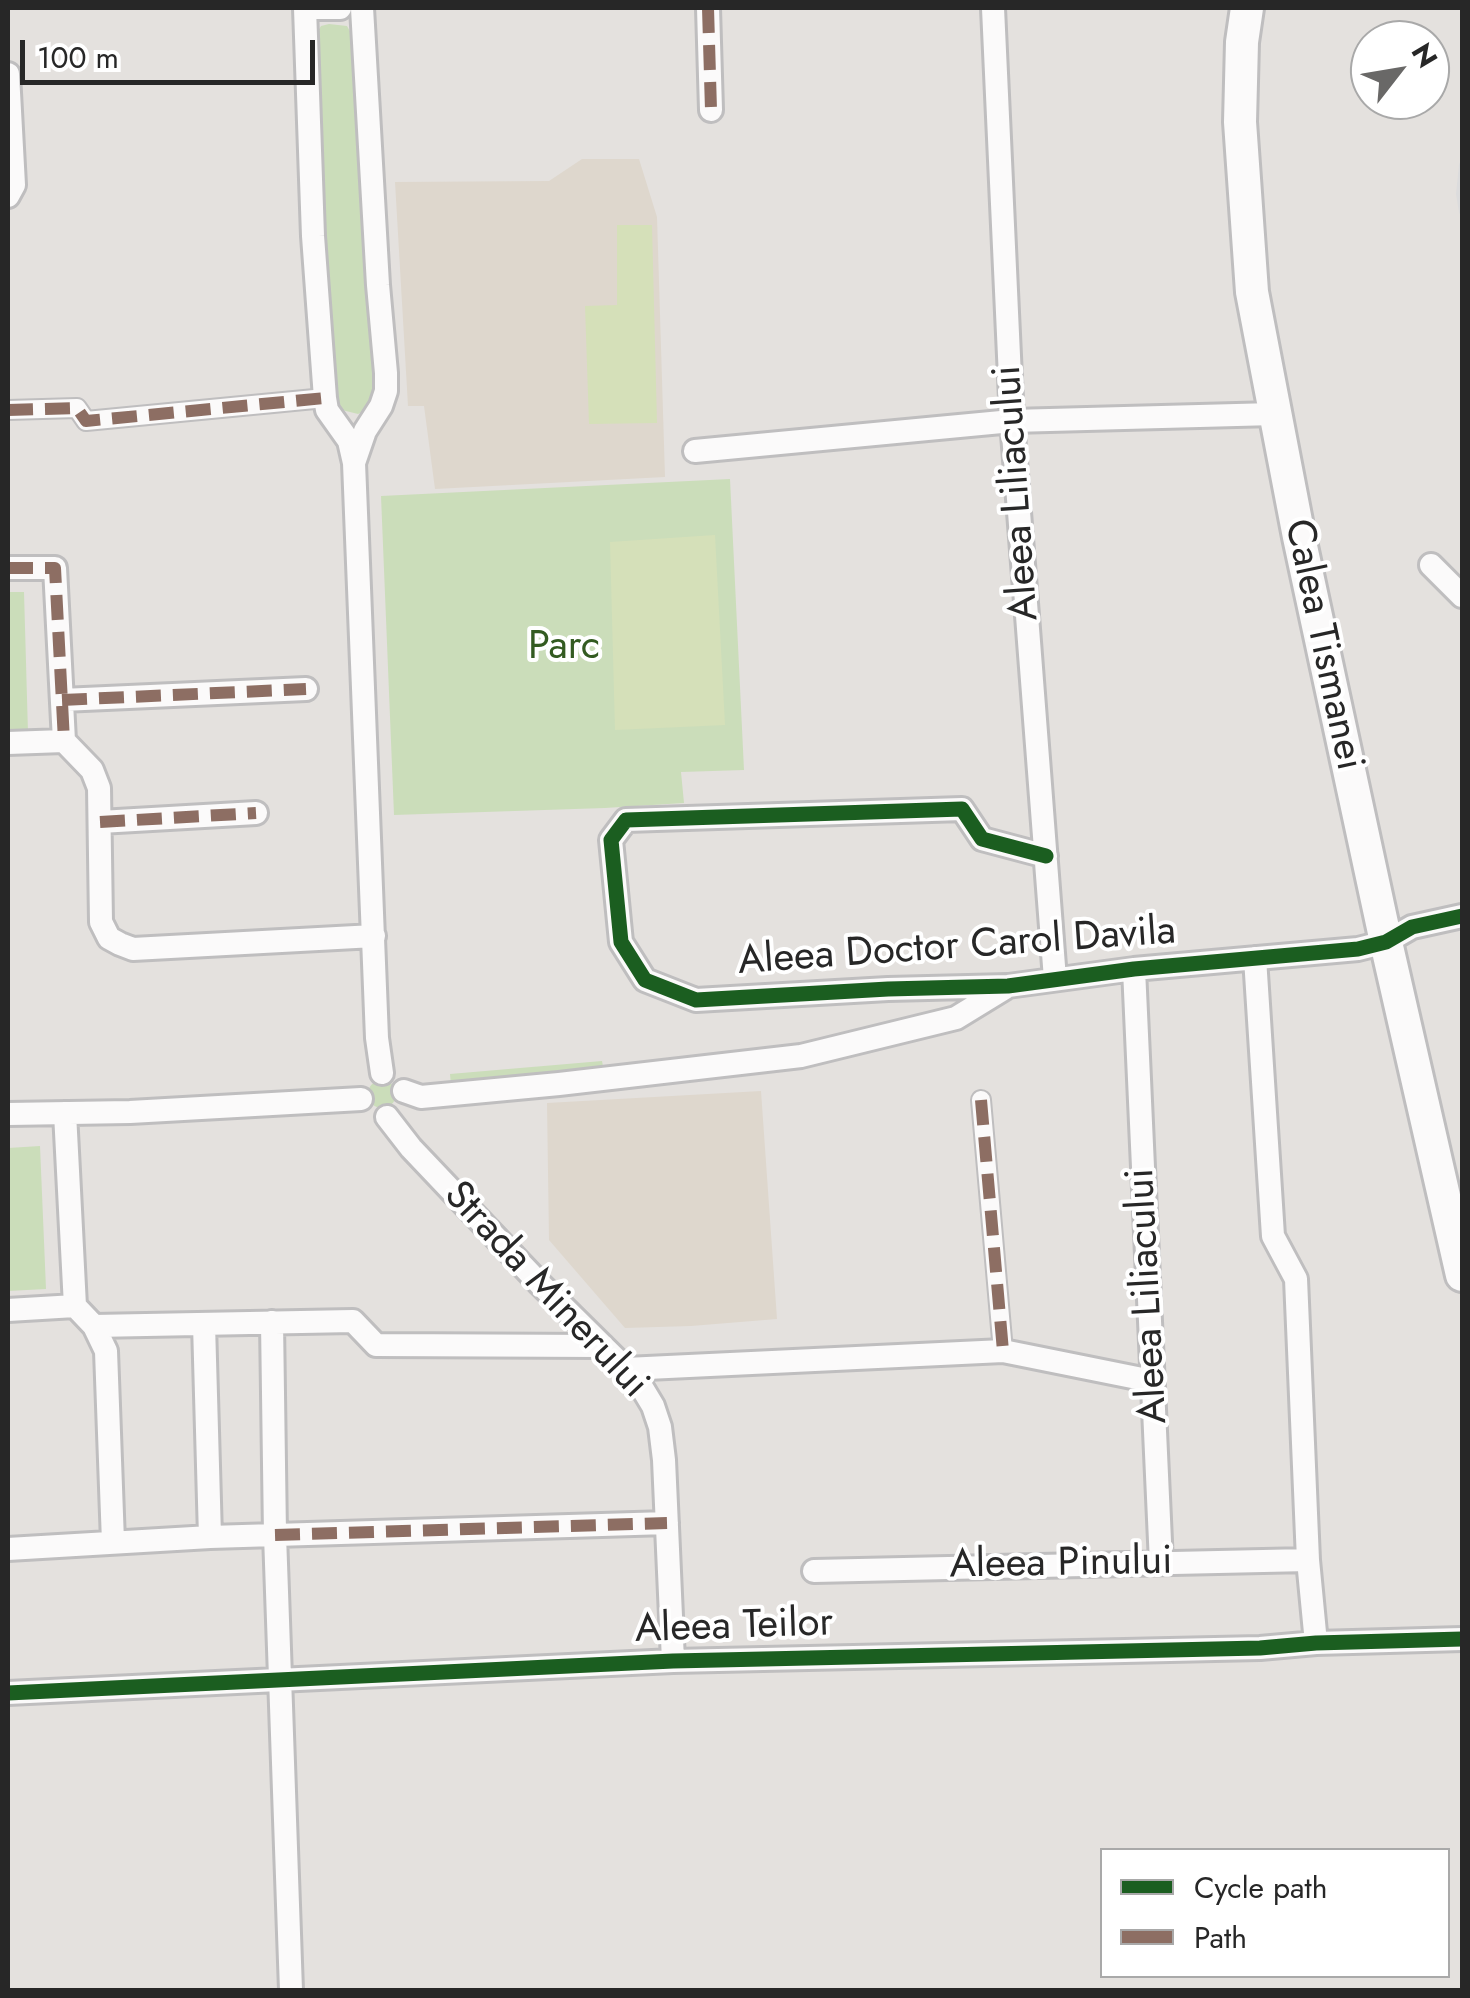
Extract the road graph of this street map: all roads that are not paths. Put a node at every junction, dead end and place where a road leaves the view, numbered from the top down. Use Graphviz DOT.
graph roads {
  1 [pos="305,8"];
  2 [pos="340,8"];
  3 [pos="362,8"];
  4 [pos="708,8"];
  5 [pos="993,8"];
  6 [pos="1246,8"];
  7 [pos="8,74"];
  8 [pos="711,110"];
  9 [pos="8,196"];
  10 [pos="325,398"];
  11 [pos="8,410"];
  12 [pos="1274,414"];
  13 [pos="1012,421"];
  14 [pos="695,451"];
  15 [pos="354,463"];
  16 [pos="1431,565"];
  17 [pos="8,568"];
  18 [pos="1462,596"];
  19 [pos="306,689"];
  20 [pos="62,700"];
  21 [pos="64,741"];
  22 [pos="8,743"];
  23 [pos="256,813"];
  24 [pos="100,822"];
  25 [pos="1046,856"];
  26 [pos="1462,916"];
  27 [pos="374,936"];
  28 [pos="1386,942"];
  29 [pos="1255,958"];
  30 [pos="1134,969"];
  31 [pos="1055,979"];
  32 [pos="1008,986"];
  33 [pos="382,1073"];
  34 [pos="404,1091"];
  35 [pos="361,1098"];
  36 [pos="981,1100"];
  37 [pos="66,1113"];
  38 [pos="8,1114"];
  39 [pos="387,1117"];
  40 [pos="1462,1275"];
  41 [pos="75,1306"];
  42 [pos="8,1310"];
  43 [pos="272,1322"];
  44 [pos="204,1324"];
  45 [pos="94,1326"];
  46 [pos="603,1346"];
  47 [pos="1002,1351"];
  48 [pos="626,1369"];
  49 [pos="1152,1381"];
  50 [pos="666,1524"];
  51 [pos="274,1535"];
  52 [pos="210,1537"];
  53 [pos="113,1542"];
  54 [pos="8,1548"];
  55 [pos="1308,1560"];
  56 [pos="1161,1563"];
  57 [pos="814,1571"];
  58 [pos="1462,1639"];
  59 [pos="1316,1643"];
  60 [pos="674,1661"];
  61 [pos="281,1680"];
  62 [pos="8,1692"];
  63 [pos="291,1990"];
  1 -- 2 [label="street"];
  1 -- 10 [label="street"];
  3 -- 15 [label="street"];
  4 -- 8 [label="street"];
  5 -- 13 [label="street, Aleea Liliacului"];
  6 -- 12 [label="main road, Calea Tismanei"];
  7 -- 9 [label="street"];
  10 -- 11 [label="street"];
  10 -- 15 [label="street"];
  12 -- 13 [label="street"];
  12 -- 28 [label="main road, Calea Tismanei"];
  13 -- 14 [label="street"];
  13 -- 25 [label="street, Aleea Liliacului"];
  15 -- 27 [label="street"];
  16 -- 18 [label="street"];
  17 -- 20 [label="street"];
  19 -- 20 [label="street"];
  20 -- 21 [label="street"];
  21 -- 22 [label="street"];
  21 -- 24 [label="street"];
  23 -- 24 [label="street"];
  24 -- 27 [label="street"];
  25 -- 31 [label="street, Aleea Liliacului"];
  25 -- 32 [label="street, Aleea Doctor Carol Davila"];
  26 -- 28 [label="street, Aleea Doctor Carol Davila"];
  27 -- 33 [label="street"];
  28 -- 29 [label="street, Aleea Doctor Carol Davila"];
  28 -- 40 [label="main road, Calea Tismanei"];
  29 -- 30 [label="street, Aleea Doctor Carol Davila"];
  29 -- 55 [label="street"];
  30 -- 31 [label="street, Aleea Doctor Carol Davila"];
  30 -- 49 [label="street, Aleea Liliacului"];
  31 -- 32 [label="street, Aleea Doctor Carol Davila"];
  32 -- 34 [label="street, Aleea Doctor Carol Davila"];
  33 -- 34 [label="street"];
  33 -- 35 [label="street"];
  34 -- 39 [label="street"];
  35 -- 37 [label="street"];
  35 -- 39 [label="street"];
  36 -- 47 [label="street"];
  37 -- 38 [label="street"];
  37 -- 41 [label="street"];
  39 -- 46 [label="street, Strada Minerului"];
  41 -- 42 [label="street"];
  41 -- 45 [label="street"];
  43 -- 44 [label="street"];
  43 -- 46 [label="street"];
  43 -- 51 [label="street"];
  44 -- 45 [label="street"];
  44 -- 52 [label="street"];
  45 -- 53 [label="street"];
  46 -- 48 [label="street, Strada Minerului"];
  47 -- 48 [label="street"];
  47 -- 49 [label="street"];
  48 -- 50 [label="street, Strada Minerului"];
  49 -- 56 [label="street, Aleea Liliacului"];
  50 -- 51 [label="street"];
  50 -- 60 [label="street, Strada Minerului"];
  51 -- 52 [label="street"];
  51 -- 61 [label="street"];
  52 -- 53 [label="street"];
  53 -- 54 [label="street"];
  55 -- 56 [label="street, Aleea Pinului"];
  55 -- 59 [label="street"];
  56 -- 57 [label="street, Aleea Pinului"];
  58 -- 59 [label="street, Aleea Teilor"];
  59 -- 60 [label="street, Aleea Teilor"];
  60 -- 61 [label="street, Aleea Teilor"];
  61 -- 62 [label="street, Aleea Teilor"];
  61 -- 63 [label="street"];
}
